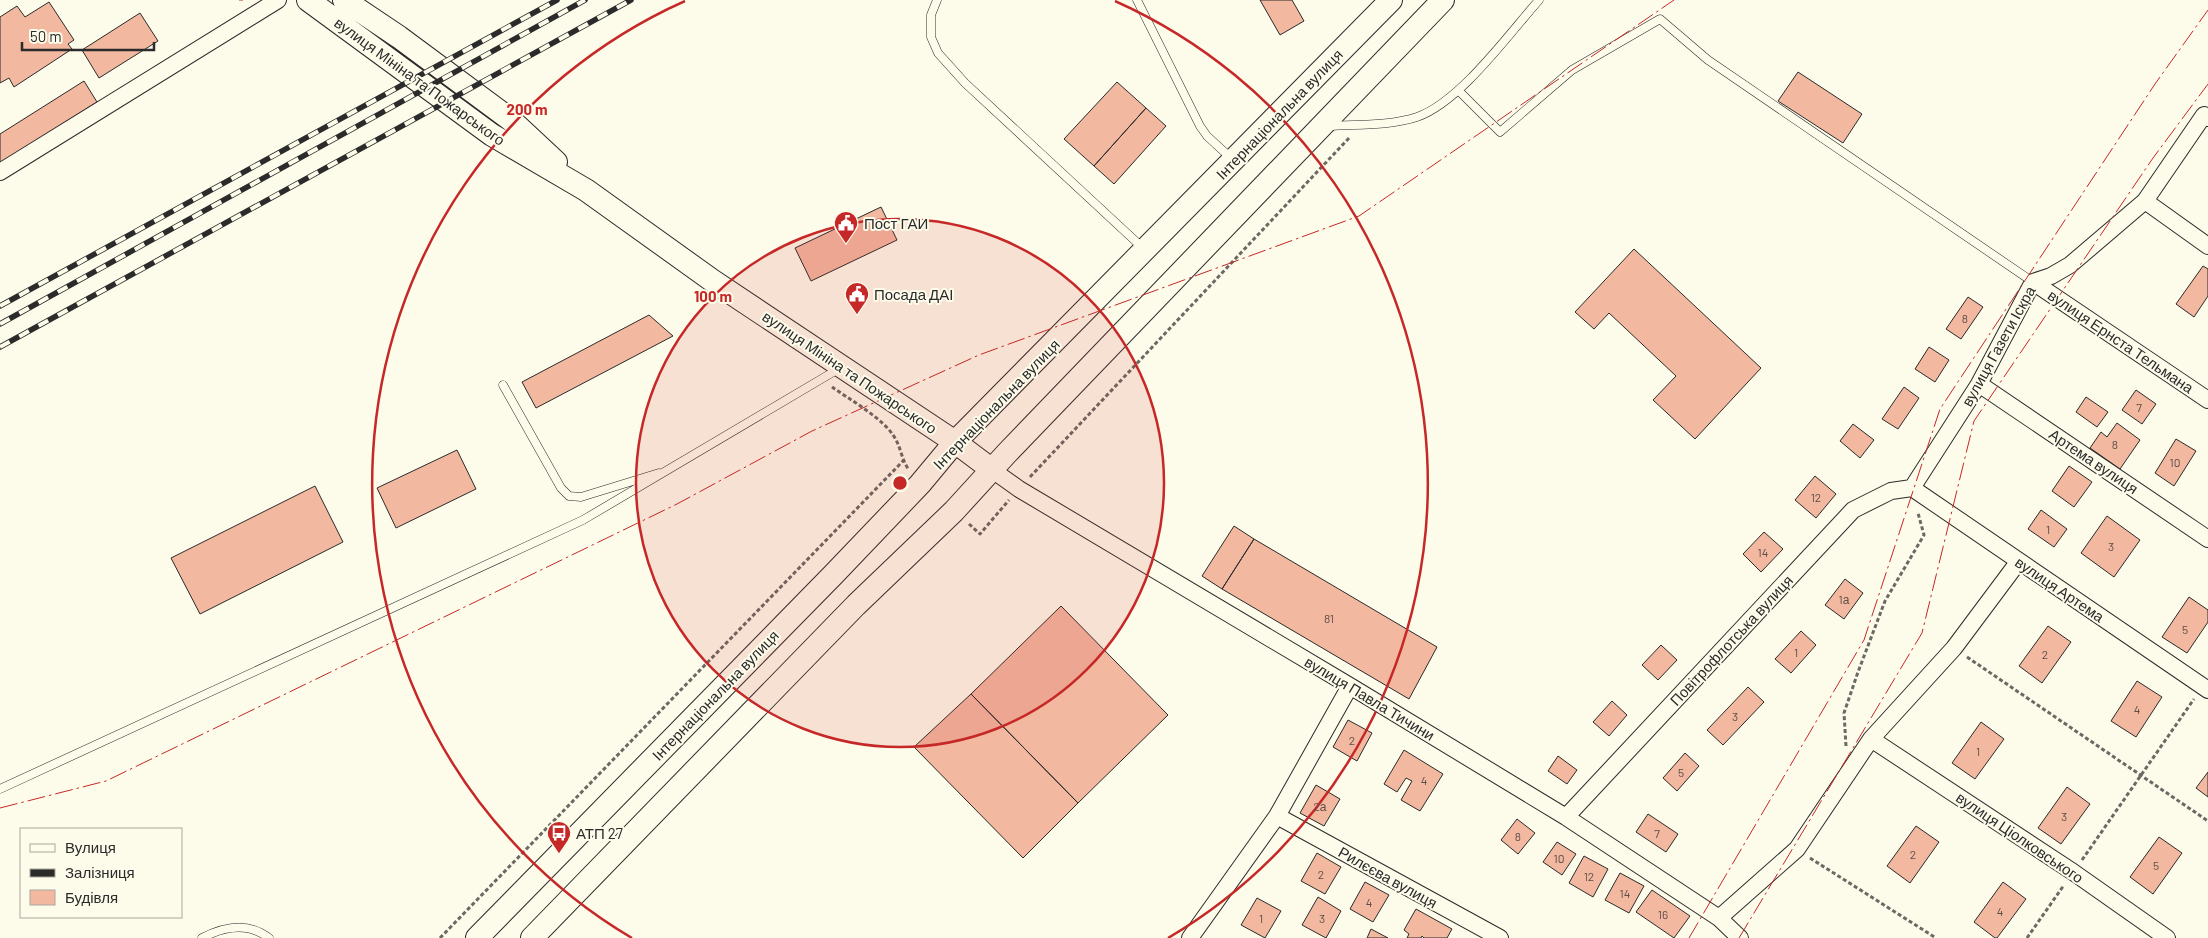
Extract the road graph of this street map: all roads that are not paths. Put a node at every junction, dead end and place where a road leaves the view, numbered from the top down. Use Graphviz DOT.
graph roads {
  1 [pos="278,0"];
  2 [pos="308,0"];
  3 [pos="344,0"];
  4 [pos="937,0"];
  5 [pos="1137,0"];
  6 [pos="1390,0"];
  7 [pos="1443,0"];
  8 [pos="1539,0"];
  9 [pos="1459,91"];
  10 [pos="2206,117"];
  11 [pos="1320,127"];
  12 [pos="1234,160"];
  13 [pos="0,172"];
  14 [pos="586,190"];
  15 [pos="2145,201"];
  16 [pos="2208,246"];
  17 [pos="1146,250"];
  18 [pos="2033,282"];
  19 [pos="842,368"];
  20 [pos="1980,384"];
  21 [pos="503,385"];
  22 [pos="2208,400"];
  23 [pos="955,442"];
  24 [pos="674,468"];
  25 [pos="991,469"];
  26 [pos="1912,488"];
  27 [pos="2208,539"];
  28 [pos="2019,561"];
  29 [pos="1350,686"];
  30 [pos="2205,688"];
  31 [pos="1871,738"];
  32 [pos="0,789"];
  33 [pos="1277,816"];
  34 [pos="1566,817"];
  35 [pos="1719,918"];
  36 [pos="1193,937"];
  37 [pos="202,938"];
  38 [pos="269,938"];
  39 [pos="477,938"];
  40 [pos="532,938"];
  41 [pos="1500,938"];
  42 [pos="1740,938"];
  43 [pos="2167,938"];
  1 -- 13 [label="street"];
  2 -- 14 [label="main road, вулиця Мініна та Пожарського"];
  3 -- 14 [label="main road, вулиця Мініна та Пожарського"];
  4 -- 17 [label="lane"];
  5 -- 12 [label="lane"];
  6 -- 12 [label="main road, Інтернаціональна вулиця"];
  7 -- 11 [label="main road"];
  8 -- 9 [label="lane"];
  9 -- 11 [label="lane"];
  9 -- 18 [label="lane"];
  10 -- 15 [label="street, вулиця Газети Іскра"];
  11 -- 25 [label="main road"];
  12 -- 17 [label="main road, Інтернаціональна вулиця"];
  14 -- 19 [label="main road, вулиця Мініна та Пожарського"];
  15 -- 16 [label="street"];
  15 -- 18 [label="street, вулиця Газети Іскра"];
  17 -- 23 [label="main road, Інтернаціональна вулиця"];
  18 -- 20 [label="street, вулиця Газети Іскра"];
  18 -- 22 [label="street, вулиця Ернста Тельмана"];
  19 -- 23 [label="main road, вулиця Мініна та Пожарського"];
  19 -- 24 [label="lane"];
  20 -- 26 [label="street, вулиця Газети Іскра"];
  20 -- 27 [label="street, Артема вулиця"];
  21 -- 24 [label="lane"];
  23 -- 25 [label="main road, вулиця Мініна та Пожарського"];
  23 -- 39 [label="main road, Інтернаціональна вулиця"];
  24 -- 32 [label="lane"];
  25 -- 29 [label="street, вулиця Павла Тичини"];
  25 -- 40 [label="main road"];
  26 -- 28 [label="street, вулиця Артема"];
  26 -- 34 [label="street, Повітрофлотська вулиця"];
  28 -- 30 [label="street, вулиця Артема"];
  28 -- 31 [label="street"];
  29 -- 33 [label="street"];
  29 -- 34 [label="street, вулиця Павла Тичини"];
  31 -- 35 [label="street"];
  31 -- 43 [label="street, вулиця Ціолковського"];
  33 -- 36 [label="street"];
  33 -- 41 [label="street, Рилєєва вулиця"];
  34 -- 35 [label="street, вулиця Павла Тичини"];
  35 -- 42 [label="street, вулиця Павла Тичини"];
  37 -- 38 [label="lane"];
}
